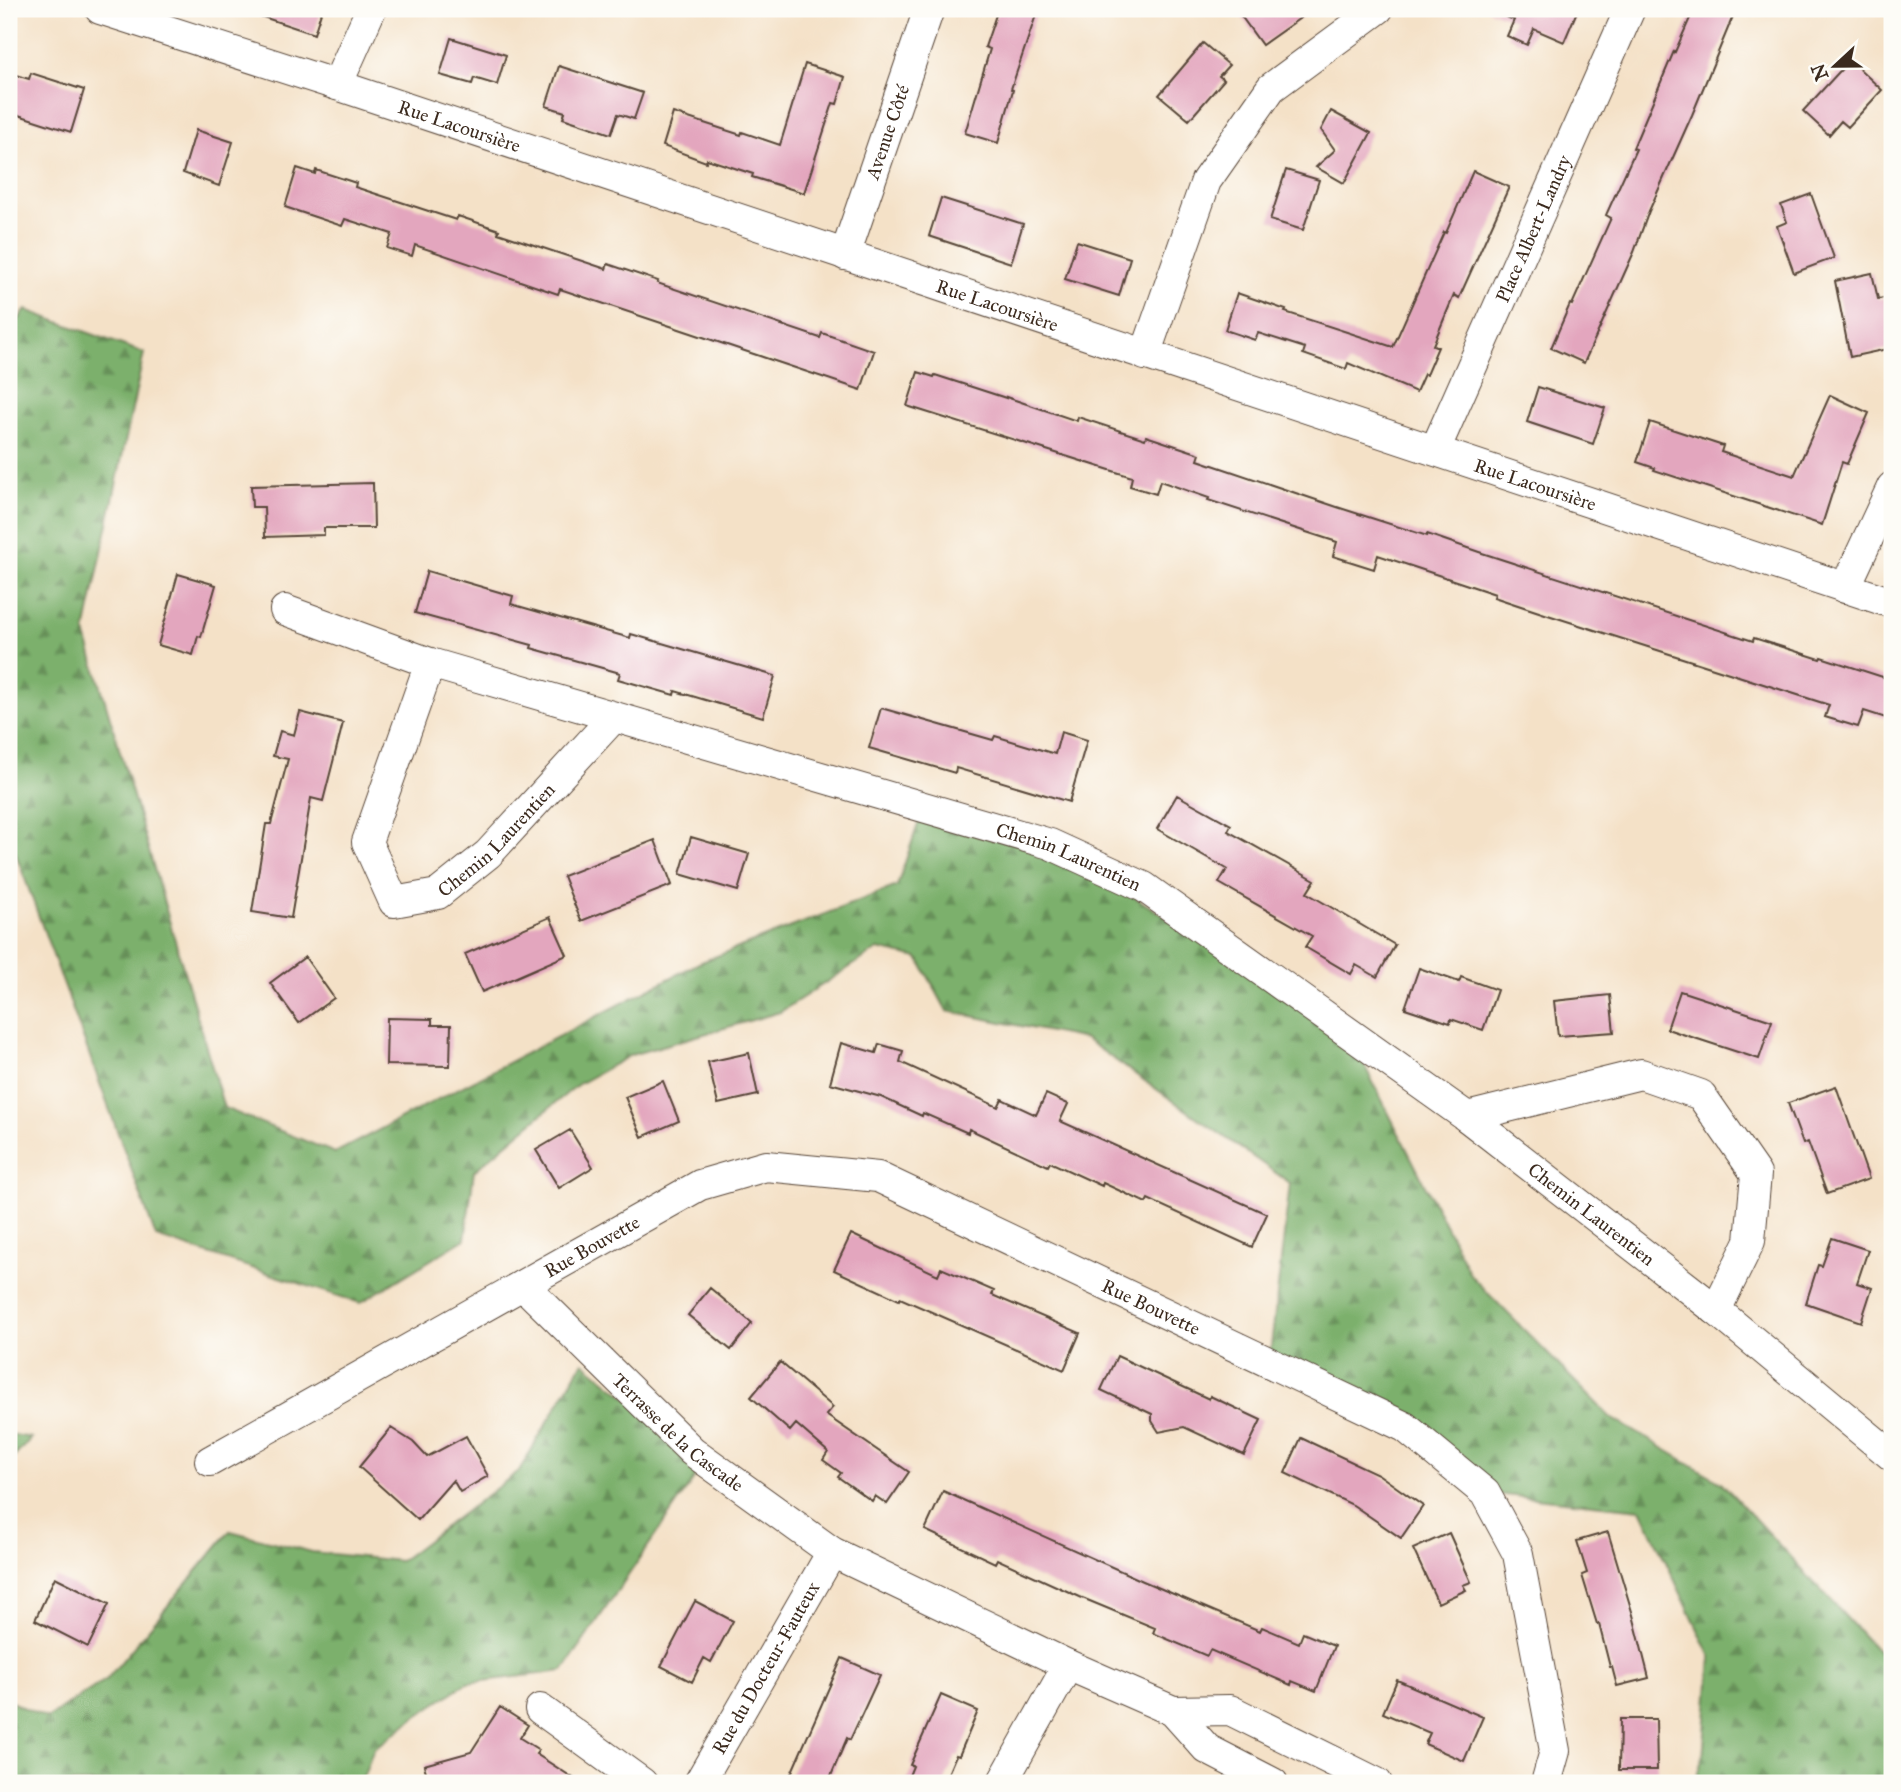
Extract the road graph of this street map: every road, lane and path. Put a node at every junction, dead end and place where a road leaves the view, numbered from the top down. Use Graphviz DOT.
graph roads {
  1 [pos="100,9"];
  2 [pos="372,9"];
  3 [pos="929,9"];
  4 [pos="1378,9"];
  5 [pos="1630,9"];
  6 [pos="337,85"];
  7 [pos="845,255"];
  8 [pos="1145,355"];
  9 [pos="1435,450"];
  10 [pos="1892,487"];
  11 [pos="1845,588"];
  12 [pos="1892,603"];
  13 [pos="285,610"];
  14 [pos="430,663"];
  15 [pos="614,717"];
  16 [pos="1467,1117"];
  17 [pos="523,1285"];
  18 [pos="1716,1310"];
  19 [pos="1892,1456"];
  20 [pos="210,1461"];
  21 [pos="832,1552"];
  22 [pos="1068,1665"];
  23 [pos="540,1709"];
  24 [pos="1173,1711"];
  25 [pos="642,1783"];
  26 [pos="699,1783"];
  27 [pos="1002,1783"];
  28 [pos="1273,1783"];
  29 [pos="1377,1783"];
  30 [pos="1546,1783"];
  1 -- 6 [label="street, Rue Lacoursière"];
  2 -- 6 [label="street"];
  3 -- 7 [label="street, Avenue Côté"];
  4 -- 8 [label="street"];
  5 -- 9 [label="street, Place Albert-Landry"];
  6 -- 7 [label="street, Rue Lacoursière"];
  7 -- 8 [label="street, Rue Lacoursière"];
  8 -- 9 [label="street, Rue Lacoursière"];
  9 -- 11 [label="street, Rue Lacoursière"];
  10 -- 11 [label="street"];
  11 -- 12 [label="street, Rue Lacoursière"];
  13 -- 14 [label="street, Chemin Laurentien"];
  14 -- 15 [label="street, Chemin Laurentien"];
  14 -- 15 [label="street, Chemin Laurentien"];
  15 -- 16 [label="street, Chemin Laurentien"];
  16 -- 18 [label="street, Chemin Laurentien"];
  16 -- 18 [label="street"];
  17 -- 20 [label="street"];
  17 -- 21 [label="street, Terrasse de la Cascade"];
  17 -- 30 [label="street, Rue Bouvette"];
  18 -- 19 [label="street, Chemin Laurentien"];
  21 -- 22 [label="street, Terrasse de la Cascade"];
  21 -- 26 [label="street, Rue du Docteur-Fauteux"];
  22 -- 24 [label="street, Terrasse de la Cascade"];
  22 -- 27 [label="street"];
  23 -- 25 [label="street"];
  24 -- 28 [label="street, Terrasse de la Cascade"];
  24 -- 29 [label="street, Terrasse de la Cascade"];
}
